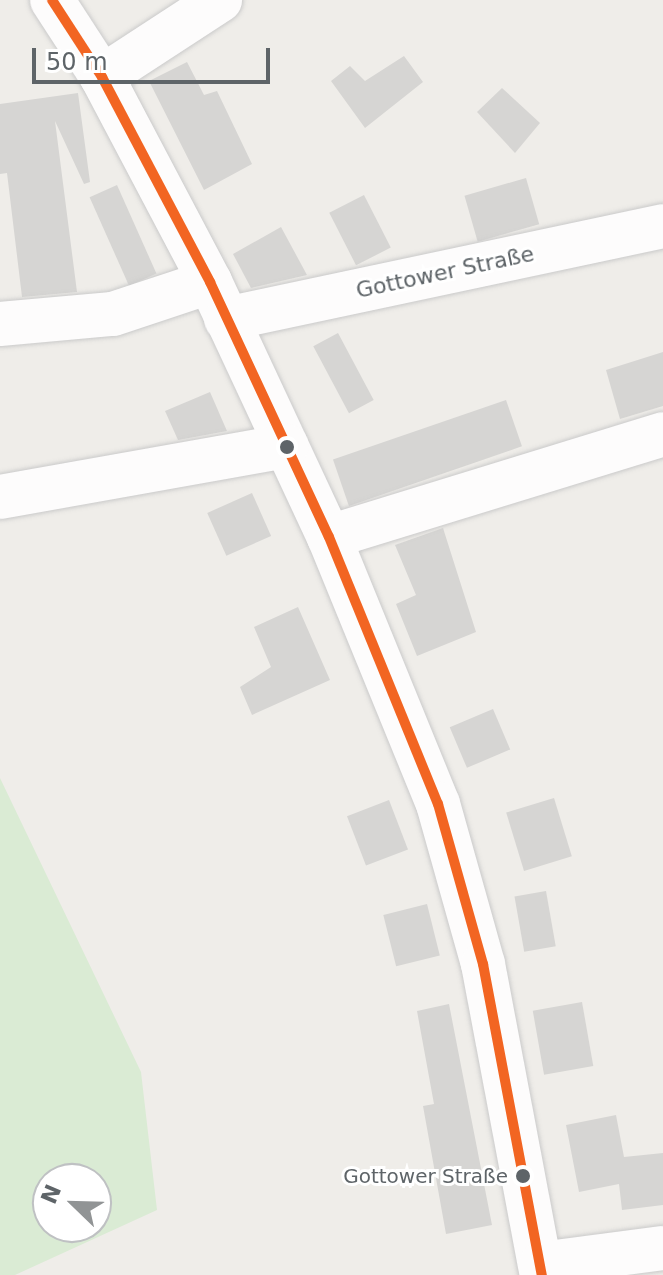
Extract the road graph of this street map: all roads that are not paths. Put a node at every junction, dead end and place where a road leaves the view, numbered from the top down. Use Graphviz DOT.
graph roads {
  1 [pos="52,0"];
  2 [pos="220,0"];
  3 [pos="102,77"];
  4 [pos="663,226"];
  5 [pos="218,300"];
  6 [pos="0,324"];
  7 [pos="663,434"];
  8 [pos="286,446"];
  9 [pos="0,497"];
  10 [pos="329,537"];
  11 [pos="663,1248"];
  12 [pos="542,1270"];
  1 -- 3 [label="street"];
  2 -- 3 [label="street"];
  3 -- 5 [label="street"];
  4 -- 5 [label="street, Gottower Straße"];
  5 -- 6 [label="street, Gottower Straße"];
  5 -- 8 [label="street"];
  7 -- 10 [label="street"];
  8 -- 9 [label="street"];
  8 -- 10 [label="street"];
  10 -- 12 [label="street"];
  11 -- 12 [label="street"];
}
